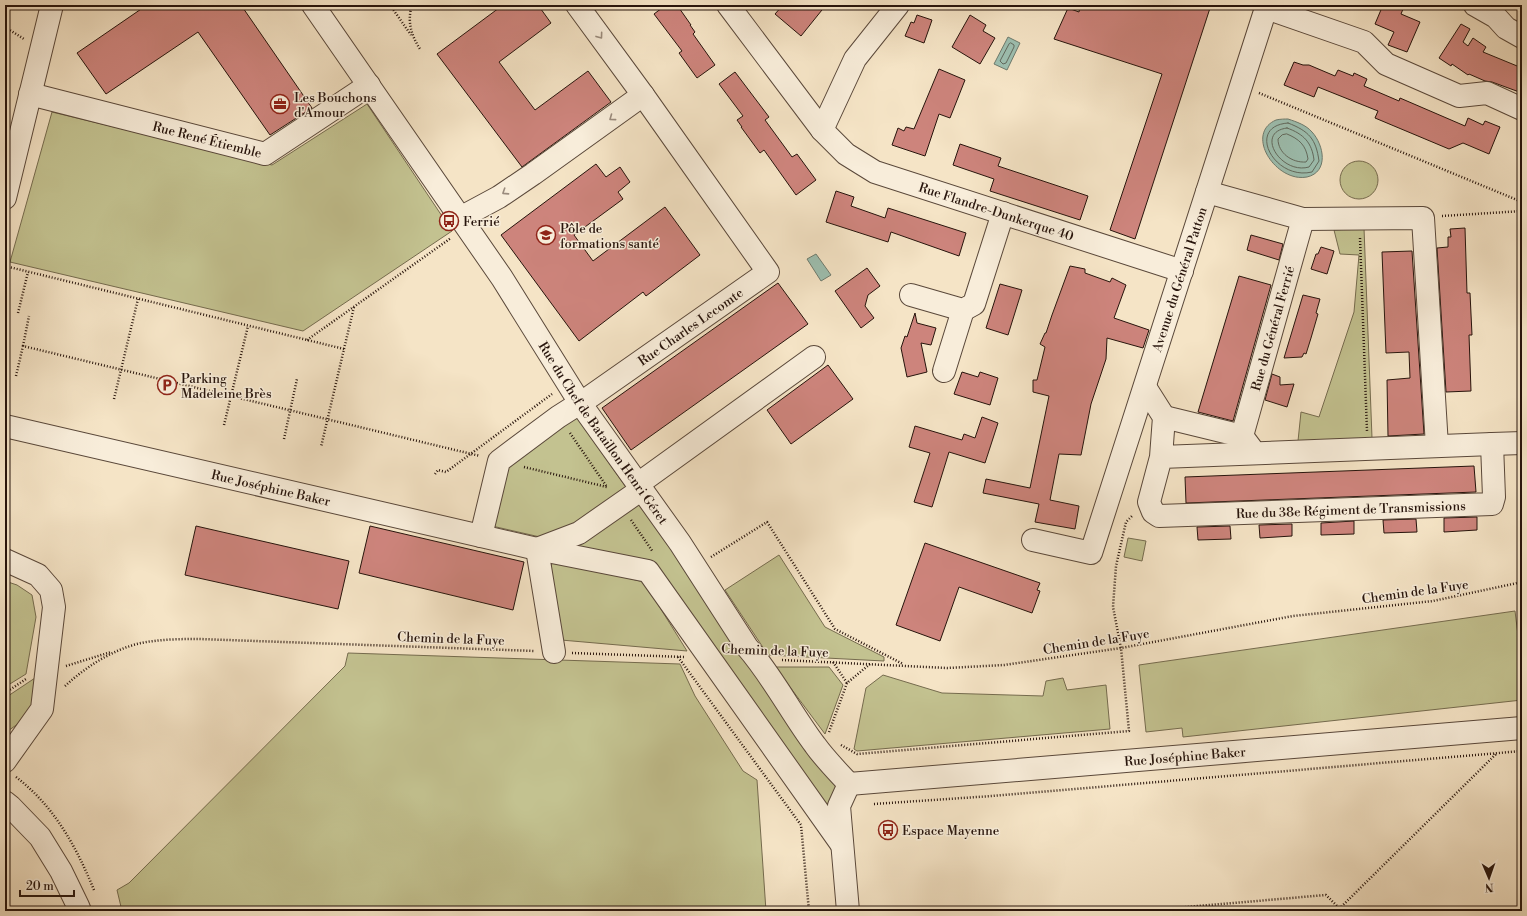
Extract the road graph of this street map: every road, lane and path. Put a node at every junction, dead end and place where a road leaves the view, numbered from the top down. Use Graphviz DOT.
graph roads {
  1 [pos="52,5"];
  2 [pos="313,5"];
  3 [pos="390,5"];
  4 [pos="412,5"];
  5 [pos="577,5"];
  6 [pos="728,5"];
  7 [pos="898,5"];
  8 [pos="1100,5"];
  9 [pos="1475,5"];
  10 [pos="1267,7"];
  11 [pos="1099,9"];
  12 [pos="412,37"];
  13 [pos="1522,37"];
  14 [pos="420,49"];
  15 [pos="369,85"];
  16 [pos="1242,86"];
  17 [pos="30,94"];
  18 [pos="644,95"];
  19 [pos="1522,109"];
  20 [pos="822,130"];
  21 [pos="1207,192"];
  22 [pos="5,198"];
  23 [pos="1522,202"];
  24 [pos="1522,211"];
  25 [pos="1004,213"];
  26 [pos="1423,218"];
  27 [pos="1303,219"];
  28 [pos="1360,219"];
  29 [pos="456,228"];
  30 [pos="5,266"];
  31 [pos="1182,271"];
  32 [pos="28,272"];
  33 [pos="911,295"];
  34 [pos="138,299"];
  35 [pos="354,307"];
  36 [pos="963,310"];
  37 [pos="18,313"];
  38 [pos="29,316"];
  39 [pos="248,326"];
  40 [pos="306,340"];
  41 [pos="23,346"];
  42 [pos="344,349"];
  43 [pos="814,357"];
  44 [pos="121,369"];
  45 [pos="944,371"];
  46 [pos="16,376"];
  47 [pos="297,379"];
  48 [pos="568,382"];
  49 [pos="1145,387"];
  50 [pos="231,396"];
  51 [pos="546,398"];
  52 [pos="114,399"];
  53 [pos="580,403"];
  54 [pos="291,410"];
  55 [pos="558,417"];
  56 [pos="1164,417"];
  57 [pos="328,419"];
  58 [pos="224,425"];
  59 [pos="5,426"];
  60 [pos="1242,436"];
  61 [pos="284,439"];
  62 [pos="1522,443"];
  63 [pos="1492,444"];
  64 [pos="1437,446"];
  65 [pos="320,448"];
  66 [pos="1368,449"];
  67 [pos="1255,453"];
  68 [pos="471,454"];
  69 [pos="1161,457"];
  70 [pos="499,461"];
  71 [pos="435,474"];
  72 [pos="640,486"];
  73 [pos="607,487"];
  74 [pos="611,492"];
  75 [pos="1149,502"];
  76 [pos="481,536"];
  77 [pos="1033,540"];
  78 [pos="537,549"];
  79 [pos="5,560"];
  80 [pos="695,567"];
  81 [pos="1522,583"];
  82 [pos="1121,648"];
  83 [pos="554,652"];
  84 [pos="752,653"];
  85 [pos="678,656"];
  86 [pos="708,658"];
  87 [pos="833,662"];
  88 [pos="870,664"];
  89 [pos="905,666"];
  90 [pos="847,683"];
  91 [pos="63,688"];
  92 [pos="1522,728"];
  93 [pos="821,741"];
  94 [pos="1522,751"];
  95 [pos="1496,754"];
  96 [pos="5,761"];
  97 [pos="849,784"];
  98 [pos="5,802"];
  99 [pos="869,804"];
  100 [pos="820,814"];
  101 [pos="801,825"];
  102 [pos="842,845"];
  103 [pos="1339,910"];
  104 [pos="80,911"];
  105 [pos="809,911"];
  106 [pos="848,911"];
  107 [pos="1140,911"];
  1 -- 17 [label="street"];
  2 -- 15 [label="street, Rue du Chef de Bataillon Henri Géret"];
  3 -- 12 [label="path"];
  4 -- 12 [label="path"];
  5 -- 18 [label="street, one-way"];
  6 -- 20 [label="street, Rue Flandre-Dunkerque 40"];
  7 -- 20 [label="street"];
  8 -- 11 [label="path"];
  9 -- 13 [label="street"];
  10 -- 16 [label="street, Avenue du Général Patton"];
  10 -- 19 [label="street"];
  12 -- 14 [label="path"];
  15 -- 17 [label="street, Rue René Étiemble"];
  15 -- 29 [label="street, Rue du Chef de Bataillon Henri Géret"];
  16 -- 21 [label="street, Avenue du Général Patton"];
  16 -- 23 [label="path"];
  17 -- 22 [label="street"];
  18 -- 29 [label="street, one-way"];
  18 -- 53 [label="street, Rue Charles Lecomte"];
  20 -- 25 [label="street, Rue Flandre-Dunkerque 40"];
  21 -- 27 [label="street"];
  21 -- 31 [label="street, Avenue du Général Patton"];
  24 -- 26 [label="path"];
  25 -- 31 [label="street, Rue Flandre-Dunkerque 40"];
  25 -- 36 [label="street"];
  26 -- 28 [label="street"];
  26 -- 64 [label="street"];
  27 -- 28 [label="street"];
  27 -- 60 [label="street, Rue du Général Ferrié"];
  28 -- 66 [label="path"];
  29 -- 35 [label="path"];
  29 -- 48 [label="street, Rue du Chef de Bataillon Henri Géret"];
  30 -- 32 [label="path"];
  31 -- 49 [label="street, Avenue du Général Patton"];
  32 -- 34 [label="path"];
  32 -- 37 [label="path"];
  33 -- 36 [label="street"];
  34 -- 39 [label="path"];
  34 -- 44 [label="path"];
  35 -- 40 [label="path"];
  35 -- 42 [label="path"];
  36 -- 45 [label="street"];
  38 -- 41 [label="path"];
  39 -- 40 [label="path"];
  39 -- 50 [label="path"];
  40 -- 42 [label="path"];
  41 -- 44 [label="path"];
  41 -- 46 [label="path"];
  42 -- 57 [label="path"];
  43 -- 72 [label="street"];
  44 -- 50 [label="path"];
  44 -- 52 [label="path"];
  47 -- 54 [label="path"];
  48 -- 51 [label="path"];
  48 -- 53 [label="street, Rue du Chef de Bataillon Henri Géret"];
  49 -- 56 [label="street"];
  49 -- 77 [label="street, Avenue du Général Patton"];
  50 -- 54 [label="path"];
  50 -- 58 [label="path"];
  51 -- 55 [label="path"];
  51 -- 68 [label="path"];
  53 -- 55 [label="street, Rue Charles Lecomte"];
  53 -- 72 [label="street, Rue du Chef de Bataillon Henri Géret"];
  54 -- 57 [label="path"];
  54 -- 61 [label="path"];
  55 -- 70 [label="street, Rue Charles Lecomte"];
  55 -- 73 [label="path"];
  56 -- 60 [label="street"];
  56 -- 69 [label="street"];
  57 -- 65 [label="path"];
  57 -- 68 [label="path"];
  59 -- 76 [label="street, Rue Joséphine Baker"];
  60 -- 67 [label="street"];
  62 -- 63 [label="street"];
  63 -- 64 [label="street"];
  63 -- 75 [label="street, Rue du 38e Régiment de Transmissions"];
  64 -- 66 [label="street"];
  66 -- 67 [label="street"];
  67 -- 69 [label="street"];
  68 -- 70 [label="path"];
  68 -- 71 [label="path"];
  69 -- 75 [label="street"];
  70 -- 73 [label="path"];
  70 -- 76 [label="street"];
  72 -- 78 [label="street"];
  72 -- 80 [label="street, Rue du Chef de Bataillon Henri Géret"];
  73 -- 74 [label="path"];
  75 -- 82 [label="path"];
  76 -- 78 [label="street, Rue Joséphine Baker"];
  78 -- 83 [label="street"];
  78 -- 86 [label="street, Rue Joséphine Baker"];
  79 -- 96 [label="street"];
  80 -- 84 [label="street, Rue du Chef de Bataillon Henri Géret"];
  80 -- 89 [label="path"];
  81 -- 82 [label="path, Chemin de la Fuye"];
  82 -- 89 [label="path, Chemin de la Fuye"];
  82 -- 93 [label="path"];
  83 -- 85 [label="path, Chemin de la Fuye"];
  83 -- 91 [label="path, Chemin de la Fuye"];
  84 -- 87 [label="path, Chemin de la Fuye"];
  84 -- 93 [label="street, Rue du Chef de Bataillon Henri Géret"];
  85 -- 86 [label="path, Chemin de la Fuye"];
  85 -- 101 [label="path"];
  86 -- 100 [label="street, Rue Joséphine Baker"];
  87 -- 88 [label="path, Chemin de la Fuye"];
  87 -- 90 [label="path"];
  88 -- 89 [label="path, Chemin de la Fuye"];
  88 -- 90 [label="path"];
  90 -- 93 [label="path"];
  92 -- 97 [label="street, Rue Joséphine Baker"];
  93 -- 97 [label="street, Rue du Chef de Bataillon Henri Géret"];
  94 -- 95 [label="path"];
  95 -- 99 [label="path"];
  95 -- 103 [label="path"];
  97 -- 102 [label="street"];
  98 -- 104 [label="street"];
  100 -- 101 [label="path"];
  100 -- 102 [label="street, Rue Joséphine Baker"];
  101 -- 105 [label="path"];
  102 -- 106 [label="street"];
  103 -- 107 [label="path"];
}
